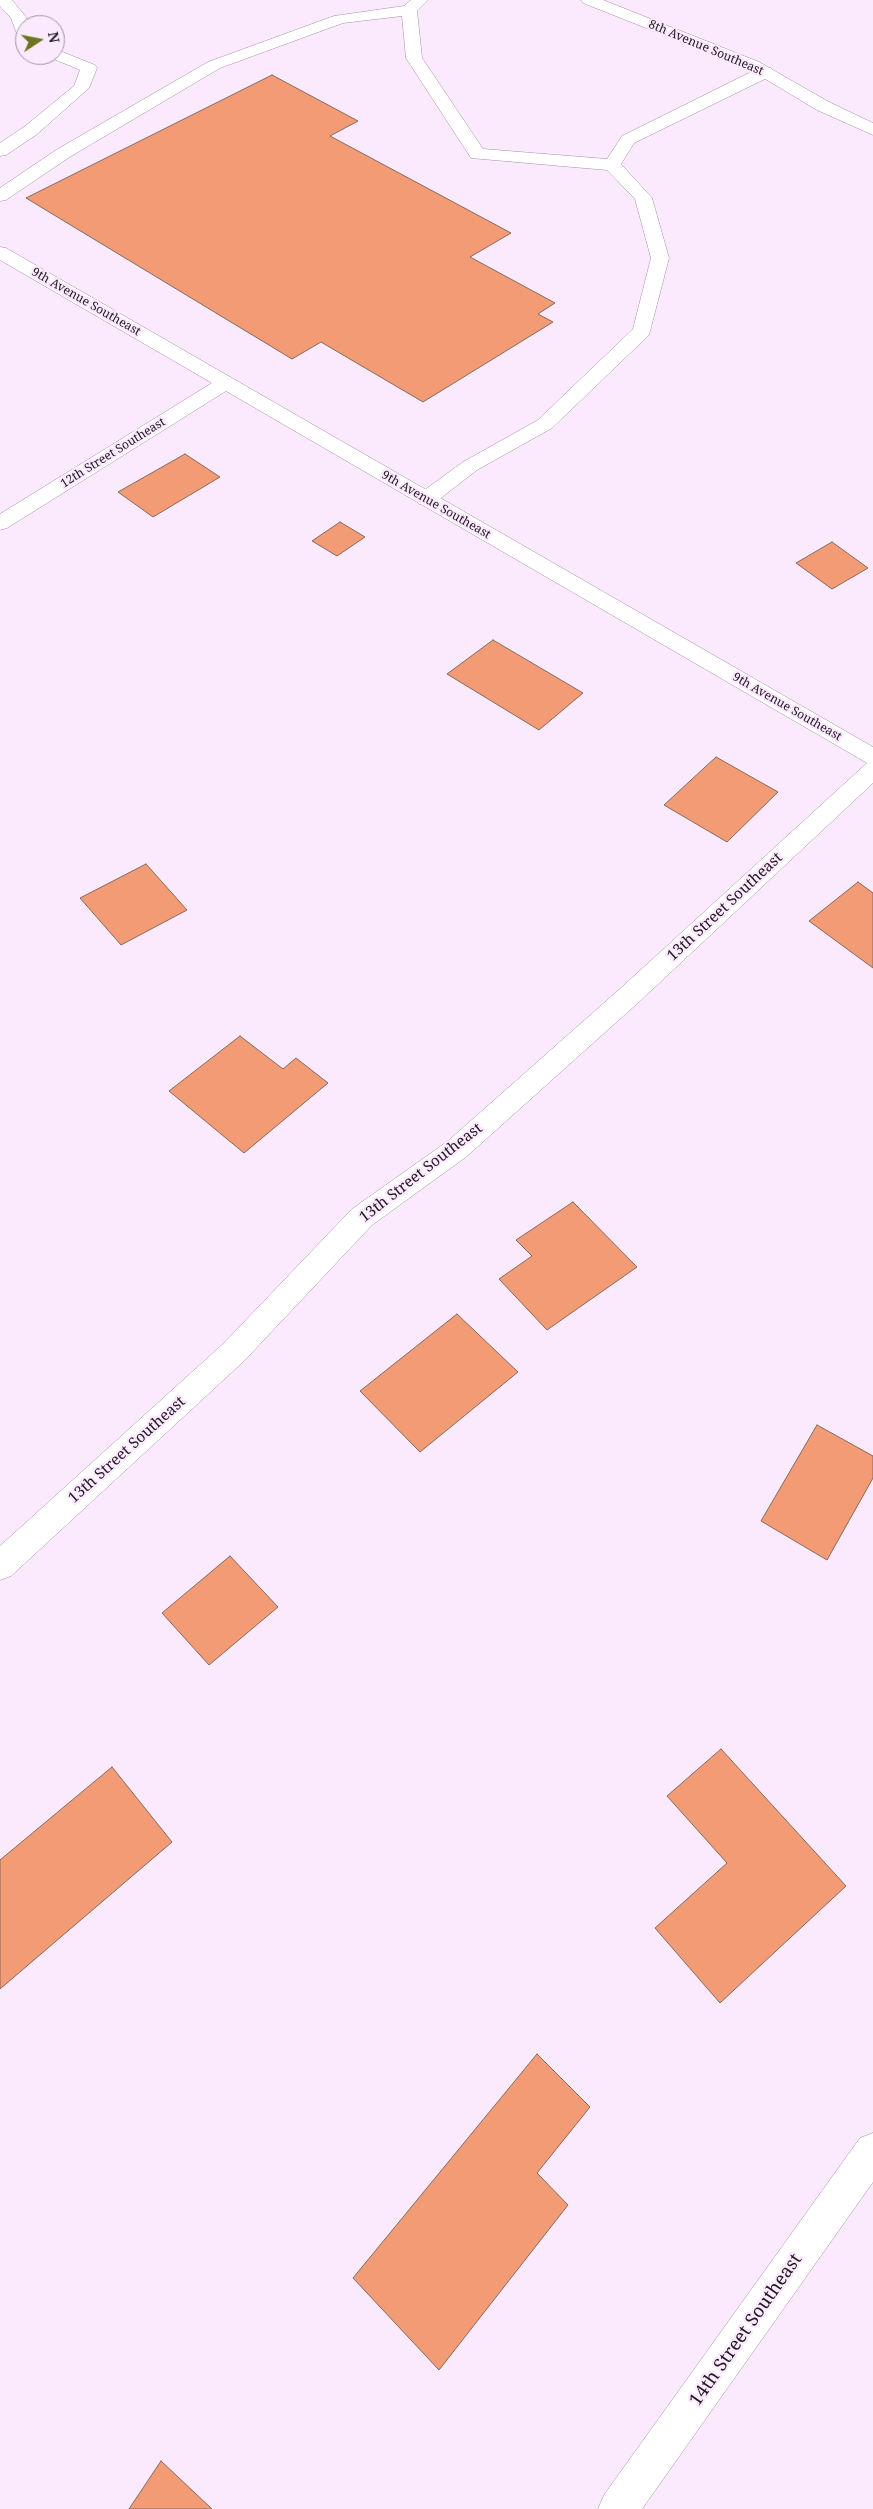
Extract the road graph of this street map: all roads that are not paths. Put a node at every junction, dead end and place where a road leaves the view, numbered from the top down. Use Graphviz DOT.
graph roads {
  1 [pos="3,0"];
  2 [pos="589,0"];
  3 [pos="415,5"];
  4 [pos="16,15"];
  5 [pos="65,58"];
  6 [pos="765,72"];
  7 [pos="873,130"];
  8 [pos="0,151"];
  9 [pos="612,166"];
  10 [pos="0,196"];
  11 [pos="0,252"];
  12 [pos="226,383"];
  13 [pos="426,499"];
  14 [pos="0,523"];
  15 [pos="873,757"];
  16 [pos="873,770"];
  17 [pos="0,1566"];
  18 [pos="873,2151"];
  19 [pos="618,2509"];
  1 -- 4 [label="street"];
  2 -- 6 [label="street, 8th Avenue Southeast"];
  3 -- 9 [label="street"];
  3 -- 10 [label="street"];
  5 -- 8 [label="street"];
  6 -- 7 [label="street, 8th Avenue Southeast"];
  6 -- 9 [label="street"];
  9 -- 13 [label="street"];
  11 -- 12 [label="street, 9th Avenue Southeast"];
  12 -- 13 [label="street, 9th Avenue Southeast"];
  12 -- 14 [label="street, 12th Street Southeast"];
  13 -- 15 [label="street, 9th Avenue Southeast"];
  16 -- 17 [label="street, 13th Street Southeast"];
  18 -- 19 [label="street, 14th Street Southeast"];
}
